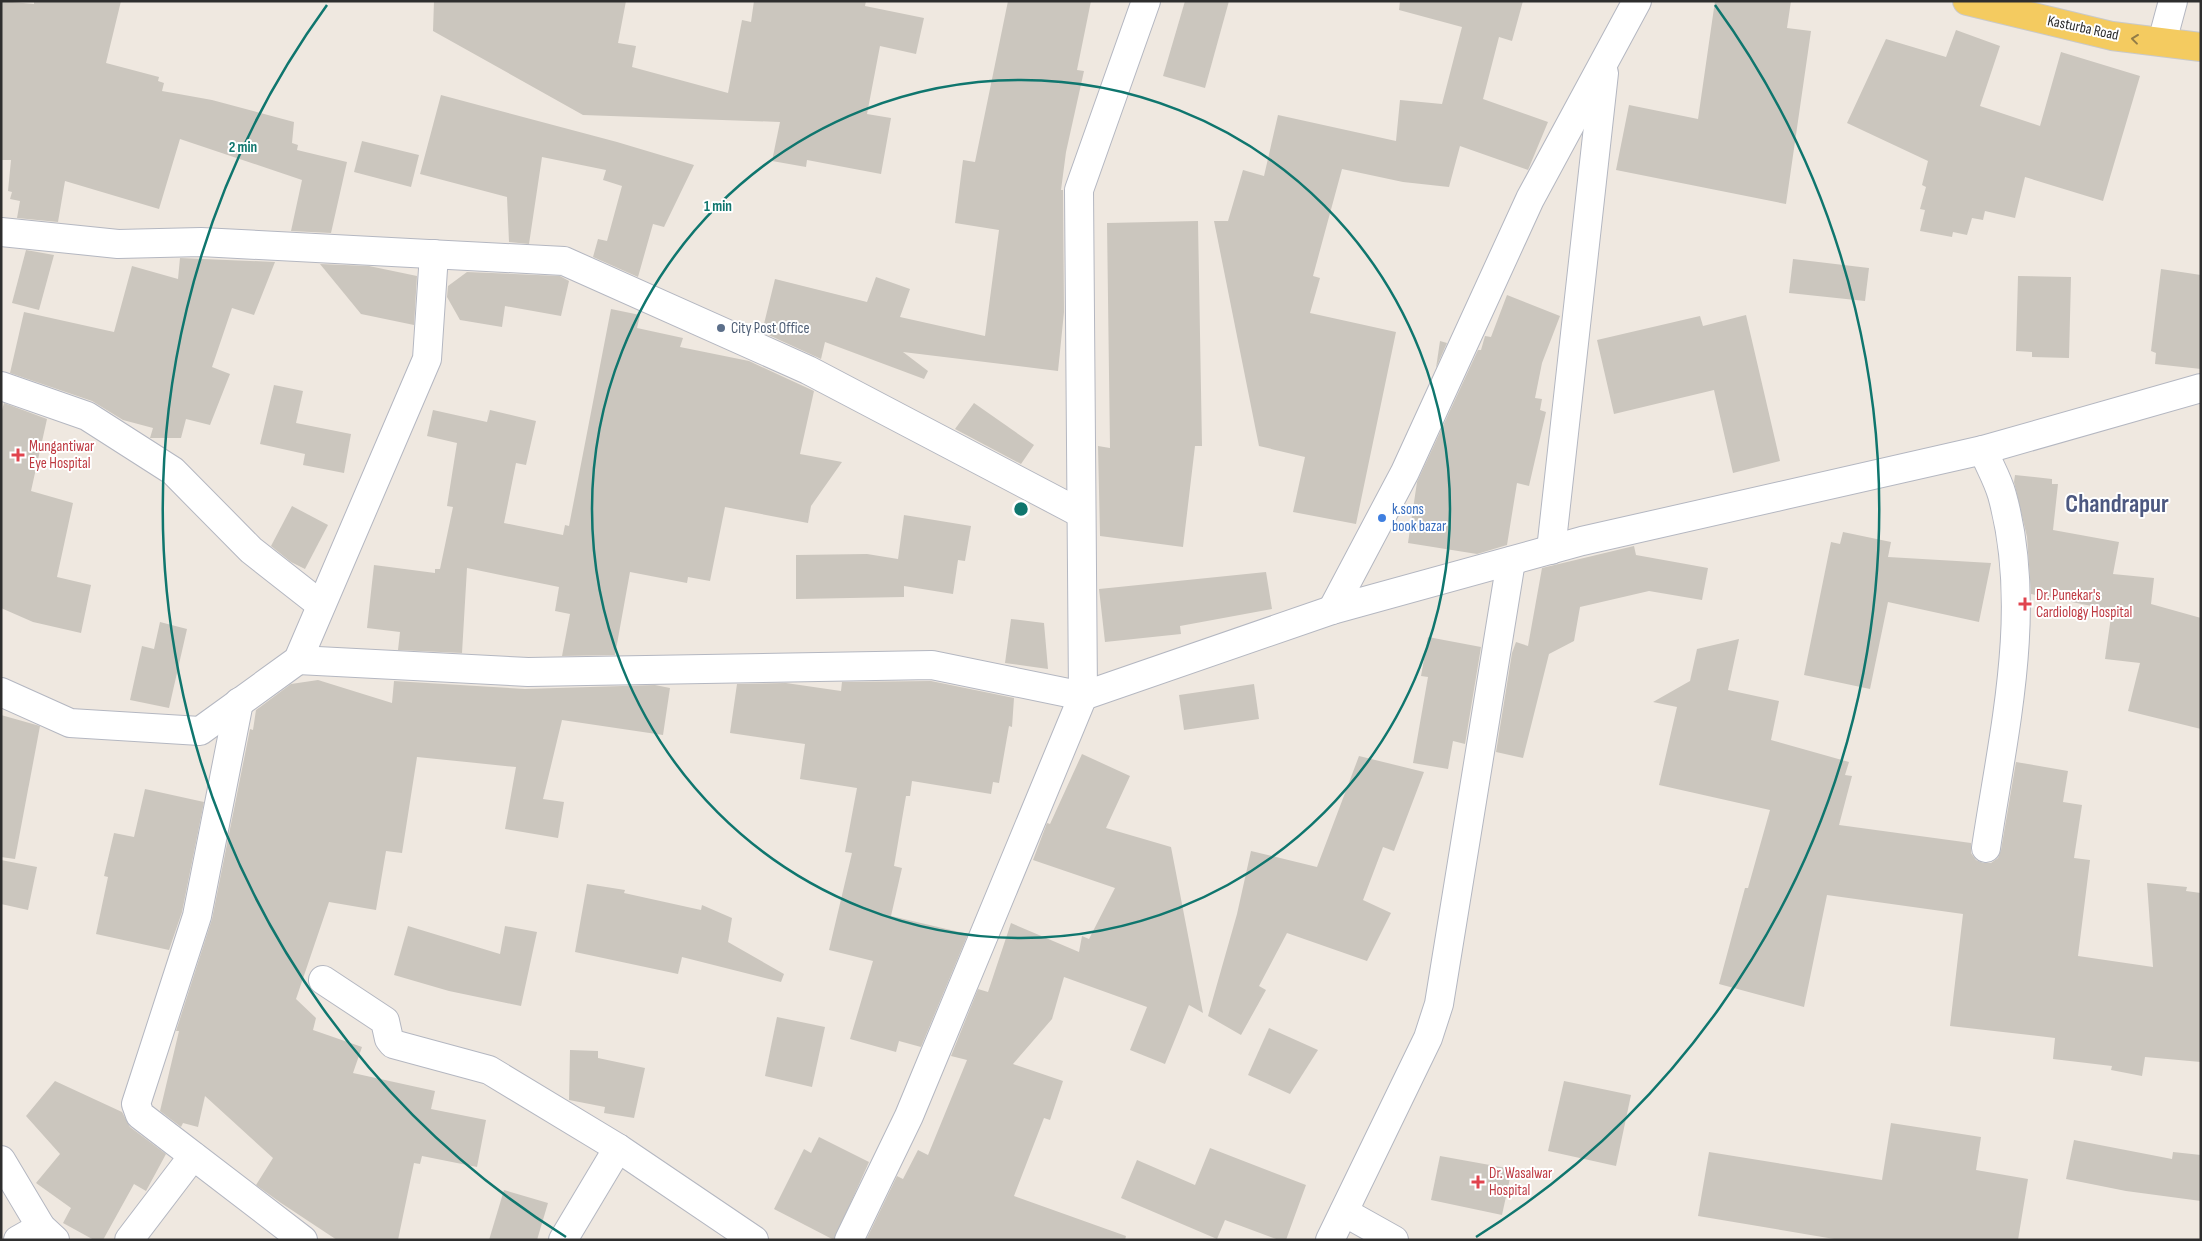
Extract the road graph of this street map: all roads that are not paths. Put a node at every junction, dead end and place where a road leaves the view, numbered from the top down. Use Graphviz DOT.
graph roads {
  1 [pos="1146,1"];
  2 [pos="1637,1"];
  3 [pos="1967,1"];
  4 [pos="2173,1"];
  5 [pos="2162,42"];
  6 [pos="2201,48"];
  7 [pos="1605,59"];
  8 [pos="1,232"];
  9 [pos="434,254"];
  10 [pos="1,386"];
  11 [pos="2201,388"];
  12 [pos="1983,450"];
  13 [pos="1080,513"];
  14 [pos="1551,550"];
  15 [pos="1511,561"];
  16 [pos="321,605"];
  17 [pos="1332,610"];
  18 [pos="298,660"];
  19 [pos="1,692"];
  20 [pos="1083,696"];
  21 [pos="238,702"];
  22 [pos="1986,848"];
  23 [pos="322,980"];
  24 [pos="618,1148"];
  25 [pos="193,1156"];
  26 [pos="1,1160"];
  27 [pos="1344,1212"];
  28 [pos="38,1235"];
  29 [pos="128,1240"];
  30 [pos="303,1240"];
  31 [pos="563,1240"];
  32 [pos="754,1240"];
  33 [pos="849,1240"];
  34 [pos="1330,1240"];
  35 [pos="1394,1240"];
  1 -- 13 [label="street"];
  2 -- 7 [label="street"];
  5 -- 3 [label="main road, Kasturba Road, one-way"];
  4 -- 5 [label="street"];
  5 -- 6 [label="main road, Kasturba Road"];
  7 -- 14 [label="street"];
  7 -- 17 [label="street"];
  8 -- 9 [label="street"];
  9 -- 13 [label="street"];
  9 -- 16 [label="street"];
  10 -- 16 [label="street"];
  11 -- 12 [label="street"];
  12 -- 14 [label="street"];
  12 -- 22 [label="street"];
  13 -- 20 [label="street"];
  14 -- 15 [label="street"];
  15 -- 17 [label="street"];
  15 -- 27 [label="street"];
  16 -- 18 [label="street"];
  17 -- 20 [label="street"];
  18 -- 20 [label="street"];
  18 -- 21 [label="street"];
  19 -- 21 [label="street"];
  20 -- 33 [label="street"];
  21 -- 25 [label="street"];
  23 -- 24 [label="street"];
  24 -- 31 [label="street"];
  24 -- 32 [label="street"];
  25 -- 29 [label="street"];
  25 -- 30 [label="street"];
  26 -- 28 [label="street"];
  27 -- 34 [label="street"];
  27 -- 35 [label="street"];
}
